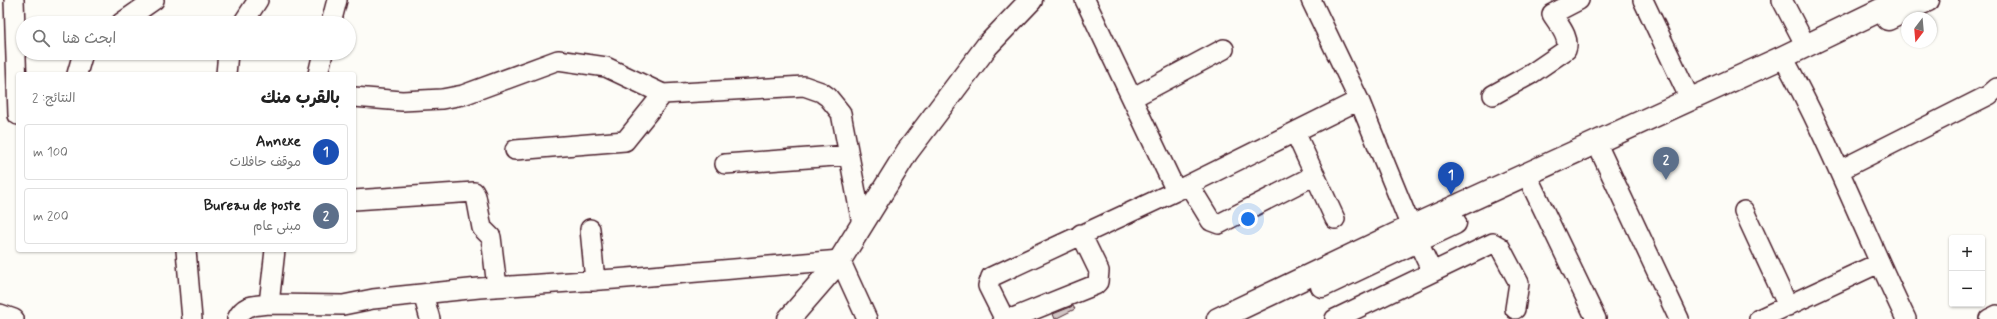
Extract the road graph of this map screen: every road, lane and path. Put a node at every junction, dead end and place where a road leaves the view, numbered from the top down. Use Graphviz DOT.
graph roads {
  1 [pos="14,0"];
  2 [pos="154,0"];
  3 [pos="258,0"];
  4 [pos="336,0"];
  5 [pos="1031,0"];
  6 [pos="1085,0"];
  7 [pos="1311,0"];
  8 [pos="1578,0"];
  9 [pos="1643,0"];
  10 [pos="1782,0"];
  11 [pos="1901,0"];
  12 [pos="1928,0"];
  13 [pos="1549,7"];
  14 [pos="131,16"];
  15 [pos="248,16"];
  16 [pos="333,16"];
  17 [pos="1806,46"];
  18 [pos="1224,48"];
  19 [pos="16,58"];
  20 [pos="16,60"];
  21 [pos="81,60"];
  22 [pos="227,60"];
  23 [pos="321,60"];
  24 [pos="1786,62"];
  25 [pos="17,72"];
  26 [pos="78,72"];
  27 [pos="226,72"];
  28 [pos="318,72"];
  29 [pos="1997,88"];
  30 [pos="663,94"];
  31 [pos="1493,95"];
  32 [pos="356,97"];
  33 [pos="1132,98"];
  34 [pos="1690,99"];
  35 [pos="1359,100"];
  36 [pos="1295,132"];
  37 [pos="1598,147"];
  38 [pos="515,150"];
  39 [pos="849,155"];
  40 [pos="725,164"];
  41 [pos="1840,170"];
  42 [pos="1315,175"];
  43 [pos="1532,186"];
  44 [pos="1182,188"];
  45 [pos="356,200"];
  46 [pos="1744,211"];
  47 [pos="1335,219"];
  48 [pos="862,224"];
  49 [pos="590,229"];
  50 [pos="1082,234"];
  51 [pos="1414,234"];
  52 [pos="186,252"];
  53 [pos="275,252"];
  54 [pos="840,260"];
  55 [pos="1879,263"];
  56 [pos="1432,272"];
  57 [pos="595,281"];
  58 [pos="498,287"];
  59 [pos="423,294"];
  60 [pos="269,304"];
  61 [pos="1788,306"];
  62 [pos="1515,309"];
  63 [pos="342,312"];
  64 [pos="0,314"];
  65 [pos="1997,315"];
  66 [pos="797,316"];
  67 [pos="1765,318"];
  68 [pos="14,319"];
  69 [pos="192,319"];
  70 [pos="237,319"];
  71 [pos="430,319"];
  72 [pos="867,319"];
  73 [pos="1218,319"];
  74 [pos="1252,319"];
  75 [pos="1335,319"];
  76 [pos="1596,319"];
  77 [pos="1679,319"];
  78 [pos="1906,319"];
  79 [pos="1989,319"];
  1 -- 19 [label="street"];
  2 -- 14 [label="street"];
  3 -- 15 [label="street"];
  4 -- 16 [label="street"];
  5 -- 48 [label="main road"];
  6 -- 33 [label="street"];
  7 -- 35 [label="street"];
  8 -- 13 [label="street"];
  9 -- 34 [label="street"];
  10 -- 17 [label="street"];
  11 -- 17 [label="main road"];
  12 -- 24 [label="main road"];
  13 -- 31 [label="street"];
  17 -- 24 [label="main road"];
  18 -- 33 [label="street"];
  20 -- 25 [label="street"];
  21 -- 26 [label="street"];
  22 -- 27 [label="street"];
  23 -- 28 [label="street"];
  24 -- 34 [label="main road"];
  24 -- 37 [label="main road"];
  24 -- 41 [label="street"];
  29 -- 41 [label="street"];
  30 -- 32 [label="street"];
  30 -- 38 [label="street"];
  30 -- 39 [label="street"];
  33 -- 44 [label="street"];
  34 -- 37 [label="main road"];
  35 -- 36 [label="street"];
  35 -- 51 [label="street"];
  36 -- 42 [label="street"];
  36 -- 44 [label="street"];
  37 -- 43 [label="main road"];
  37 -- 51 [label="main road"];
  37 -- 77 [label="street"];
  39 -- 40 [label="street"];
  39 -- 48 [label="street"];
  41 -- 55 [label="street"];
  42 -- 44 [label="street"];
  42 -- 47 [label="street"];
  43 -- 51 [label="main road"];
  43 -- 76 [label="street"];
  44 -- 50 [label="street"];
  45 -- 58 [label="street"];
  46 -- 61 [label="street"];
  48 -- 54 [label="main road"];
  49 -- 57 [label="street"];
  50 -- 50 [label="street"];
  51 -- 56 [label="street"];
  51 -- 73 [label="main road"];
  51 -- 74 [label="main road"];
  52 -- 69 [label="street"];
  53 -- 60 [label="street"];
  54 -- 57 [label="street"];
  54 -- 66 [label="main road"];
  54 -- 72 [label="street"];
  55 -- 61 [label="street"];
  55 -- 78 [label="street"];
  56 -- 62 [label="street"];
  56 -- 75 [label="street"];
  57 -- 58 [label="street"];
  58 -- 59 [label="street"];
  59 -- 63 [label="street"];
  59 -- 71 [label="street"];
  60 -- 63 [label="street"];
  60 -- 70 [label="street"];
  61 -- 67 [label="street"];
  64 -- 68 [label="street"];
  65 -- 79 [label="street"];
}
